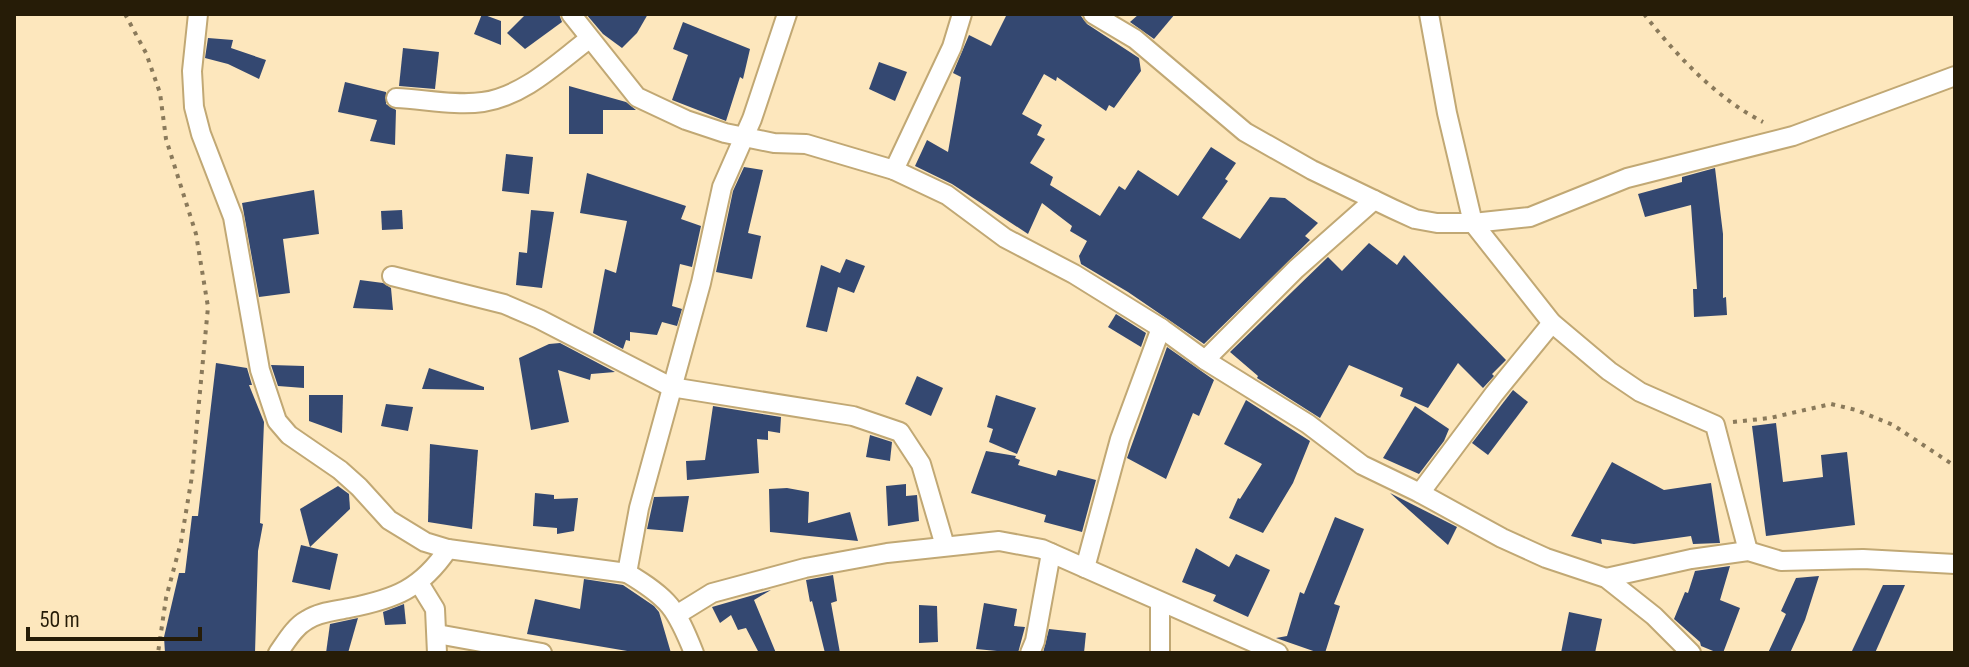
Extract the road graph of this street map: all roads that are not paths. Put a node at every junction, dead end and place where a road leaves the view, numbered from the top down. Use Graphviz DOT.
graph roads {
  1 [pos="198,14"];
  2 [pos="787,14"];
  3 [pos="962,14"];
  4 [pos="1093,14"];
  5 [pos="1429,14"];
  6 [pos="577,17"];
  7 [pos="589,39"];
  8 [pos="1955,76"];
  9 [pos="396,98"];
  10 [pos="745,138"];
  11 [pos="894,170"];
  12 [pos="1374,200"];
  13 [pos="1473,223"];
  14 [pos="392,276"];
  15 [pos="1552,323"];
  16 [pos="1161,328"];
  17 [pos="1205,360"];
  18 [pos="671,387"];
  19 [pos="1420,493"];
  20 [pos="945,546"];
  21 [pos="448,549"];
  22 [pos="1748,551"];
  23 [pos="1051,553"];
  24 [pos="1955,564"];
  25 [pos="1085,568"];
  26 [pos="627,573"];
  27 [pos="1606,578"];
  28 [pos="419,583"];
  29 [pos="1160,602"];
  30 [pos="678,614"];
  31 [pos="437,644"];
  32 [pos="1268,651"];
  33 [pos="278,653"];
  34 [pos="542,653"];
  35 [pos="694,653"];
  36 [pos="1030,653"];
  37 [pos="1160,653"];
  38 [pos="1691,653"];
  1 -- 21 [label="street"];
  2 -- 10 [label="street"];
  3 -- 11 [label="street"];
  4 -- 12 [label="street"];
  5 -- 13 [label="street"];
  6 -- 7 [label="street"];
  7 -- 9 [label="street"];
  7 -- 10 [label="street"];
  8 -- 13 [label="street"];
  10 -- 11 [label="street"];
  10 -- 18 [label="street"];
  11 -- 16 [label="street"];
  12 -- 13 [label="street"];
  12 -- 17 [label="street"];
  13 -- 15 [label="street"];
  14 -- 18 [label="street"];
  15 -- 19 [label="street"];
  15 -- 22 [label="street"];
  16 -- 17 [label="street"];
  16 -- 25 [label="street"];
  17 -- 19 [label="street"];
  18 -- 20 [label="street"];
  18 -- 26 [label="street"];
  19 -- 27 [label="street"];
  20 -- 23 [label="street"];
  20 -- 30 [label="street"];
  21 -- 26 [label="street"];
  21 -- 28 [label="street"];
  22 -- 24 [label="street"];
  22 -- 27 [label="street"];
  23 -- 25 [label="street"];
  23 -- 36 [label="street"];
  25 -- 29 [label="street"];
  26 -- 30 [label="street"];
  27 -- 38 [label="street"];
  28 -- 31 [label="street"];
  28 -- 33 [label="street"];
  29 -- 32 [label="street"];
  29 -- 37 [label="street"];
  30 -- 35 [label="street"];
  31 -- 34 [label="street"];
}
